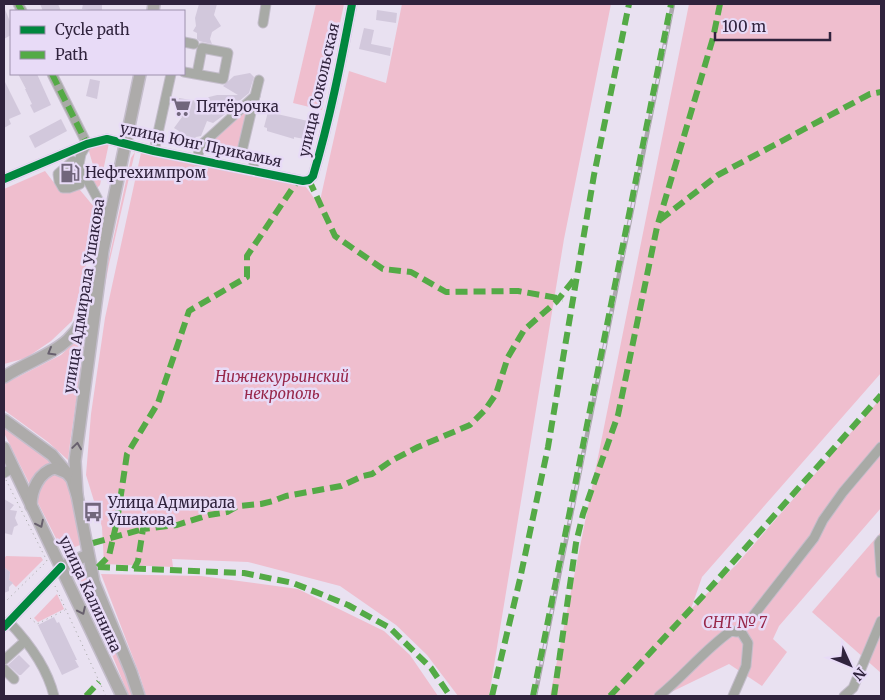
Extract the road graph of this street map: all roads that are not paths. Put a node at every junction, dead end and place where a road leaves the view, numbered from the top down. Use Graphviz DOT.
graph roads {
  1 [pos="266,4"];
  2 [pos="352,4"];
  3 [pos="263,23"];
  4 [pos="185,42"];
  5 [pos="194,44"];
  6 [pos="185,72"];
  7 [pos="197,74"];
  8 [pos="52,75"];
  9 [pos="140,75"];
  10 [pos="171,75"];
  11 [pos="259,80"];
  12 [pos="255,96"];
  13 [pos="87,144"];
  14 [pos="125,144"];
  15 [pos="201,146"];
  16 [pos="154,151"];
  17 [pos="81,154"];
  18 [pos="256,157"];
  19 [pos="197,160"];
  20 [pos="252,171"];
  21 [pos="4,179"];
  22 [pos="309,180"];
  23 [pos="94,193"];
  24 [pos="108,220"];
  25 [pos="103,250"];
  26 [pos="6,374"];
  27 [pos="4,420"];
  28 [pos="881,447"];
  29 [pos="4,448"];
  30 [pos="7,472"];
  31 [pos="69,474"];
  32 [pos="77,494"];
  33 [pos="31,506"];
  34 [pos="881,540"];
  35 [pos="88,555"];
  36 [pos="61,567"];
  37 [pos="881,573"];
  38 [pos="881,620"];
  39 [pos="6,624"];
  40 [pos="740,630"];
  41 [pos="26,640"];
  42 [pos="4,660"];
  43 [pos="54,696"];
  44 [pos="122,696"];
  45 [pos="139,696"];
  46 [pos="659,696"];
  47 [pos="733,696"];
  48 [pos="844,696"];
  1 -- 3 [label="street"];
  2 -- 22 [label="street, улица Сокольская"];
  4 -- 5 [label="street"];
  6 -- 7 [label="street"];
  8 -- 13 [label="street"];
  9 -- 14 [label="main road, улица Адмирала Ушакова"];
  10 -- 16 [label="street"];
  11 -- 12 [label="street"];
  12 -- 15 [label="street"];
  12 -- 15 [label="street"];
  13 -- 14 [label="street, улица Юнг Прикамья"];
  13 -- 17 [label="street"];
  13 -- 21 [label="street, улица Юнг Прикамья"];
  14 -- 16 [label="street, улица Юнг Прикамья"];
  14 -- 24 [label="main road, улица Адмирала Ушакова"];
  15 -- 19 [label="street"];
  16 -- 19 [label="street, улица Юнг Прикамья"];
  17 -- 23 [label="street"];
  17 -- 23 [label="street"];
  18 -- 20 [label="street"];
  19 -- 20 [label="street, улица Юнг Прикамья"];
  20 -- 22 [label="street, улица Юнг Прикамья"];
  23 -- 24 [label="street"];
  24 -- 25 [label="main road, улица Адмирала Ушакова"];
  25 -- 26 [label="main road, one-way"];
  32 -- 25 [label="main road, улица Адмирала Ушакова, one-way"];
  27 -- 31 [label="main road, улица Калинина"];
  28 -- 40 [label="street"];
  29 -- 30 [label="main road, улица Калинина"];
  30 -- 33 [label="main road, улица Калинина"];
  31 -- 32 [label="main road, улица Калинина"];
  31 -- 33 [label="main road"];
  32 -- 35 [label="main road, улица Калинина"];
  33 -- 36 [label="main road, улица Калинина, one-way"];
  34 -- 37 [label="street"];
  35 -- 36 [label="main road"];
  35 -- 45 [label="main road, улица Калинина"];
  36 -- 39 [label="street"];
  36 -- 44 [label="main road, улица Калинина, one-way"];
  38 -- 48 [label="street"];
  39 -- 41 [label="street"];
  40 -- 46 [label="street"];
  40 -- 47 [label="street"];
  41 -- 42 [label="street"];
  41 -- 43 [label="street"];
}
